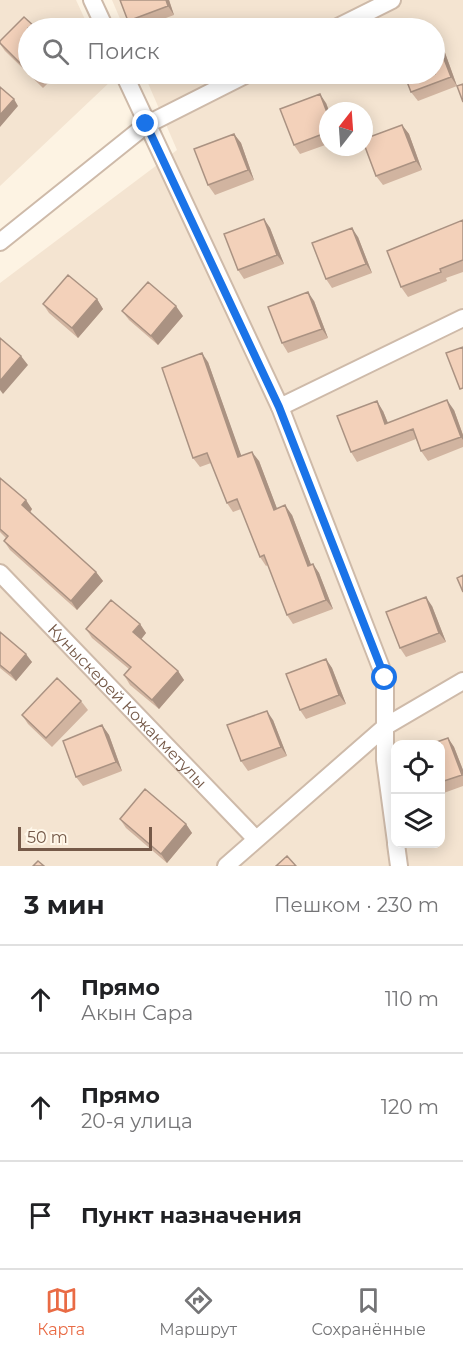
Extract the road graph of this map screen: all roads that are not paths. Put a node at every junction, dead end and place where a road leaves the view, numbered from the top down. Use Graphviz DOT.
graph roads {
  1 [pos="92,0"];
  2 [pos="392,0"];
  3 [pos="100,18"];
  4 [pos="356,18"];
  5 [pos="128,84"];
  6 [pos="227,84"];
  7 [pos="146,124"];
  8 [pos="0,242"];
  9 [pos="463,318"];
  10 [pos="279,407"];
  11 [pos="0,573"];
  12 [pos="463,681"];
  13 [pos="386,726"];
  14 [pos="391,805"];
  15 [pos="255,838"];
  16 [pos="397,848"];
  17 [pos="226,866"];
  18 [pos="399,866"];
  1 -- 3 [label="street"];
  2 -- 4 [label="street"];
  5 -- 7 [label="street"];
  6 -- 7 [label="street"];
  7 -- 8 [label="street"];
  7 -- 10 [label="street"];
  9 -- 10 [label="street"];
  10 -- 13 [label="street"];
  11 -- 15 [label="street, Куныскерей Кожакметулы"];
  12 -- 13 [label="street"];
  13 -- 14 [label="street"];
  13 -- 15 [label="street"];
  15 -- 17 [label="street"];
  16 -- 18 [label="street"];
}
